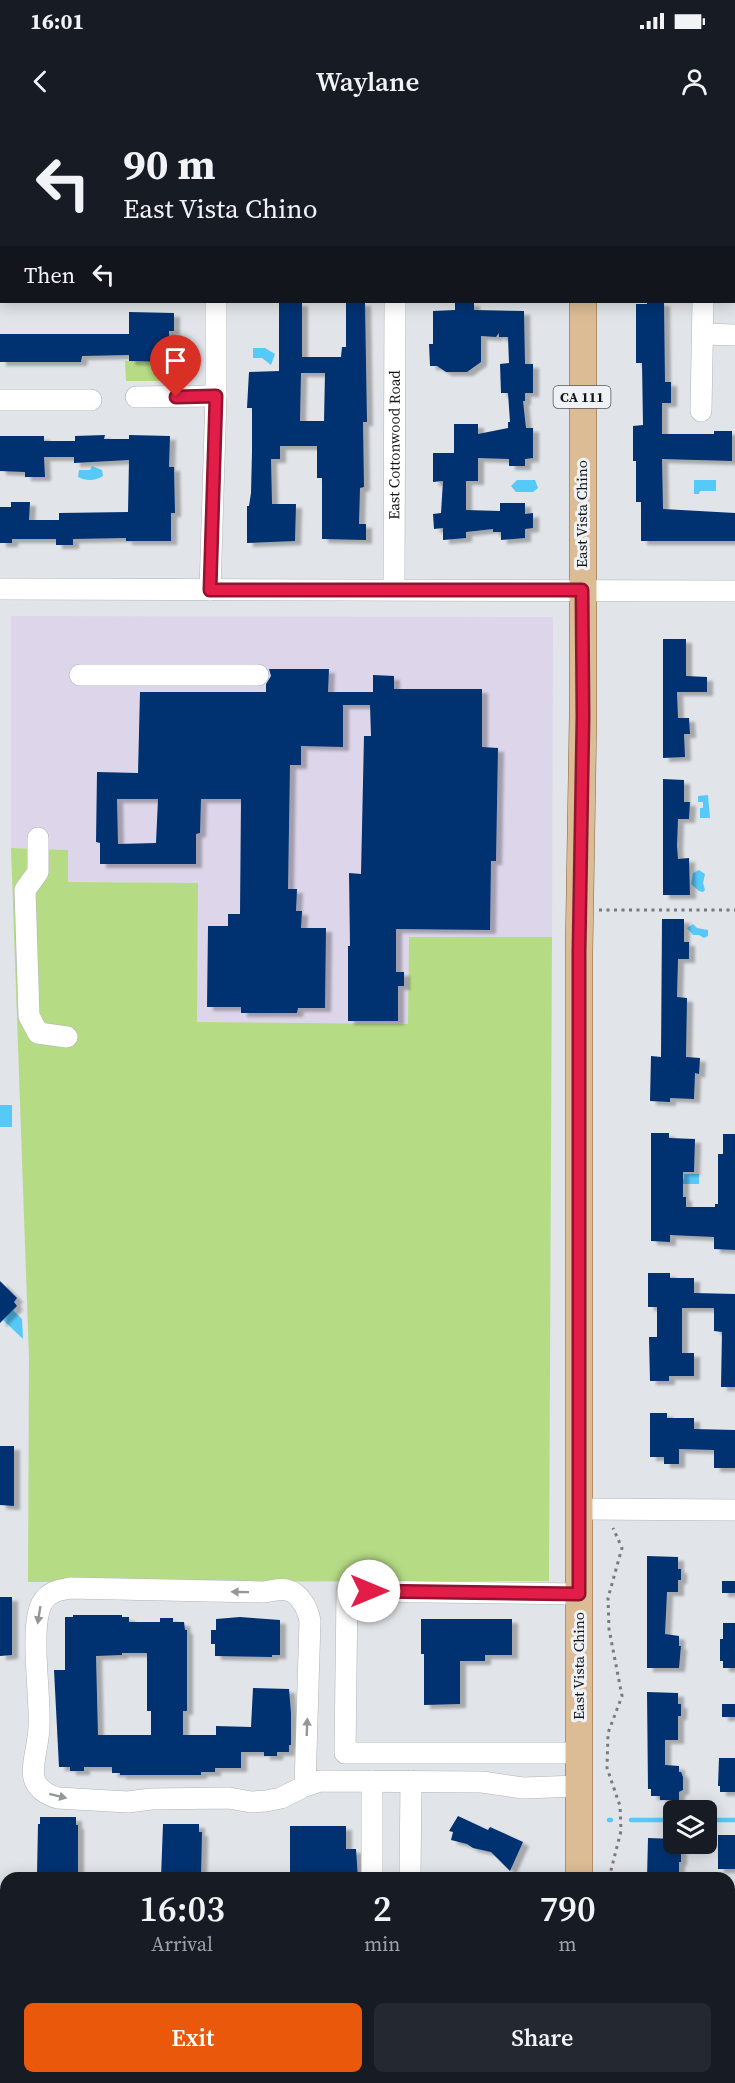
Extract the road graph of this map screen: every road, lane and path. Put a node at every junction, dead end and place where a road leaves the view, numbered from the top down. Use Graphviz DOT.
graph roads {
  1 [pos="216,303"];
  2 [pos="395,303"];
  3 [pos="583,303"];
  4 [pos="703,303"];
  5 [pos="703,334"];
  6 [pos="735,334"];
  7 [pos="216,396"];
  8 [pos="136,397"];
  9 [pos="0,400"];
  10 [pos="91,400"];
  11 [pos="701,411"];
  12 [pos="0,589"];
  13 [pos="394,589"];
  14 [pos="210,590"];
  15 [pos="582,590"];
  16 [pos="735,591"];
  17 [pos="80,675"];
  18 [pos="258,675"];
  19 [pos="38,838"];
  20 [pos="579,910"];
  21 [pos="735,910"];
  22 [pos="67,1037"];
  23 [pos="579,1509"];
  24 [pos="735,1510"];
  25 [pos="613,1528"];
  26 [pos="579,1594"];
  27 [pos="579,1753"];
  28 [pos="372,1781"];
  29 [pos="411,1781"];
  30 [pos="305,1786"];
  31 [pos="579,1786"];
  32 [pos="372,1872"];
  33 [pos="410,1872"];
  34 [pos="579,1872"];
  35 [pos="611,1872"];
  1 -- 7 [label="street"];
  2 -- 13 [label="street, East Cottonwood Road"];
  3 -- 15 [label="main road, East Vista Chino / CA 111"];
  4 -- 5 [label="street"];
  5 -- 6 [label="street"];
  5 -- 11 [label="street"];
  7 -- 8 [label="street"];
  7 -- 14 [label="street"];
  9 -- 10 [label="street"];
  12 -- 14 [label="street"];
  13 -- 14 [label="street"];
  13 -- 15 [label="street"];
  15 -- 16 [label="street"];
  15 -- 20 [label="main road, East Vista Chino / CA 111"];
  17 -- 18 [label="street"];
  19 -- 22 [label="street"];
  20 -- 21 [label="path"];
  20 -- 23 [label="main road, East Vista Chino / CA 111"];
  23 -- 24 [label="street"];
  23 -- 26 [label="main road, East Vista Chino / CA 111"];
  25 -- 35 [label="path"];
  26 -- 27 [label="main road, East Vista Chino / CA 111"];
  26 -- 27 [label="street"];
  27 -- 31 [label="main road, East Vista Chino / CA 111"];
  28 -- 29 [label="street"];
  28 -- 30 [label="street"];
  28 -- 32 [label="street"];
  29 -- 31 [label="street"];
  29 -- 33 [label="street"];
  30 -- 30 [label="street, one-way"];
  31 -- 34 [label="main road, East Vista Chino / CA 111"];
}
